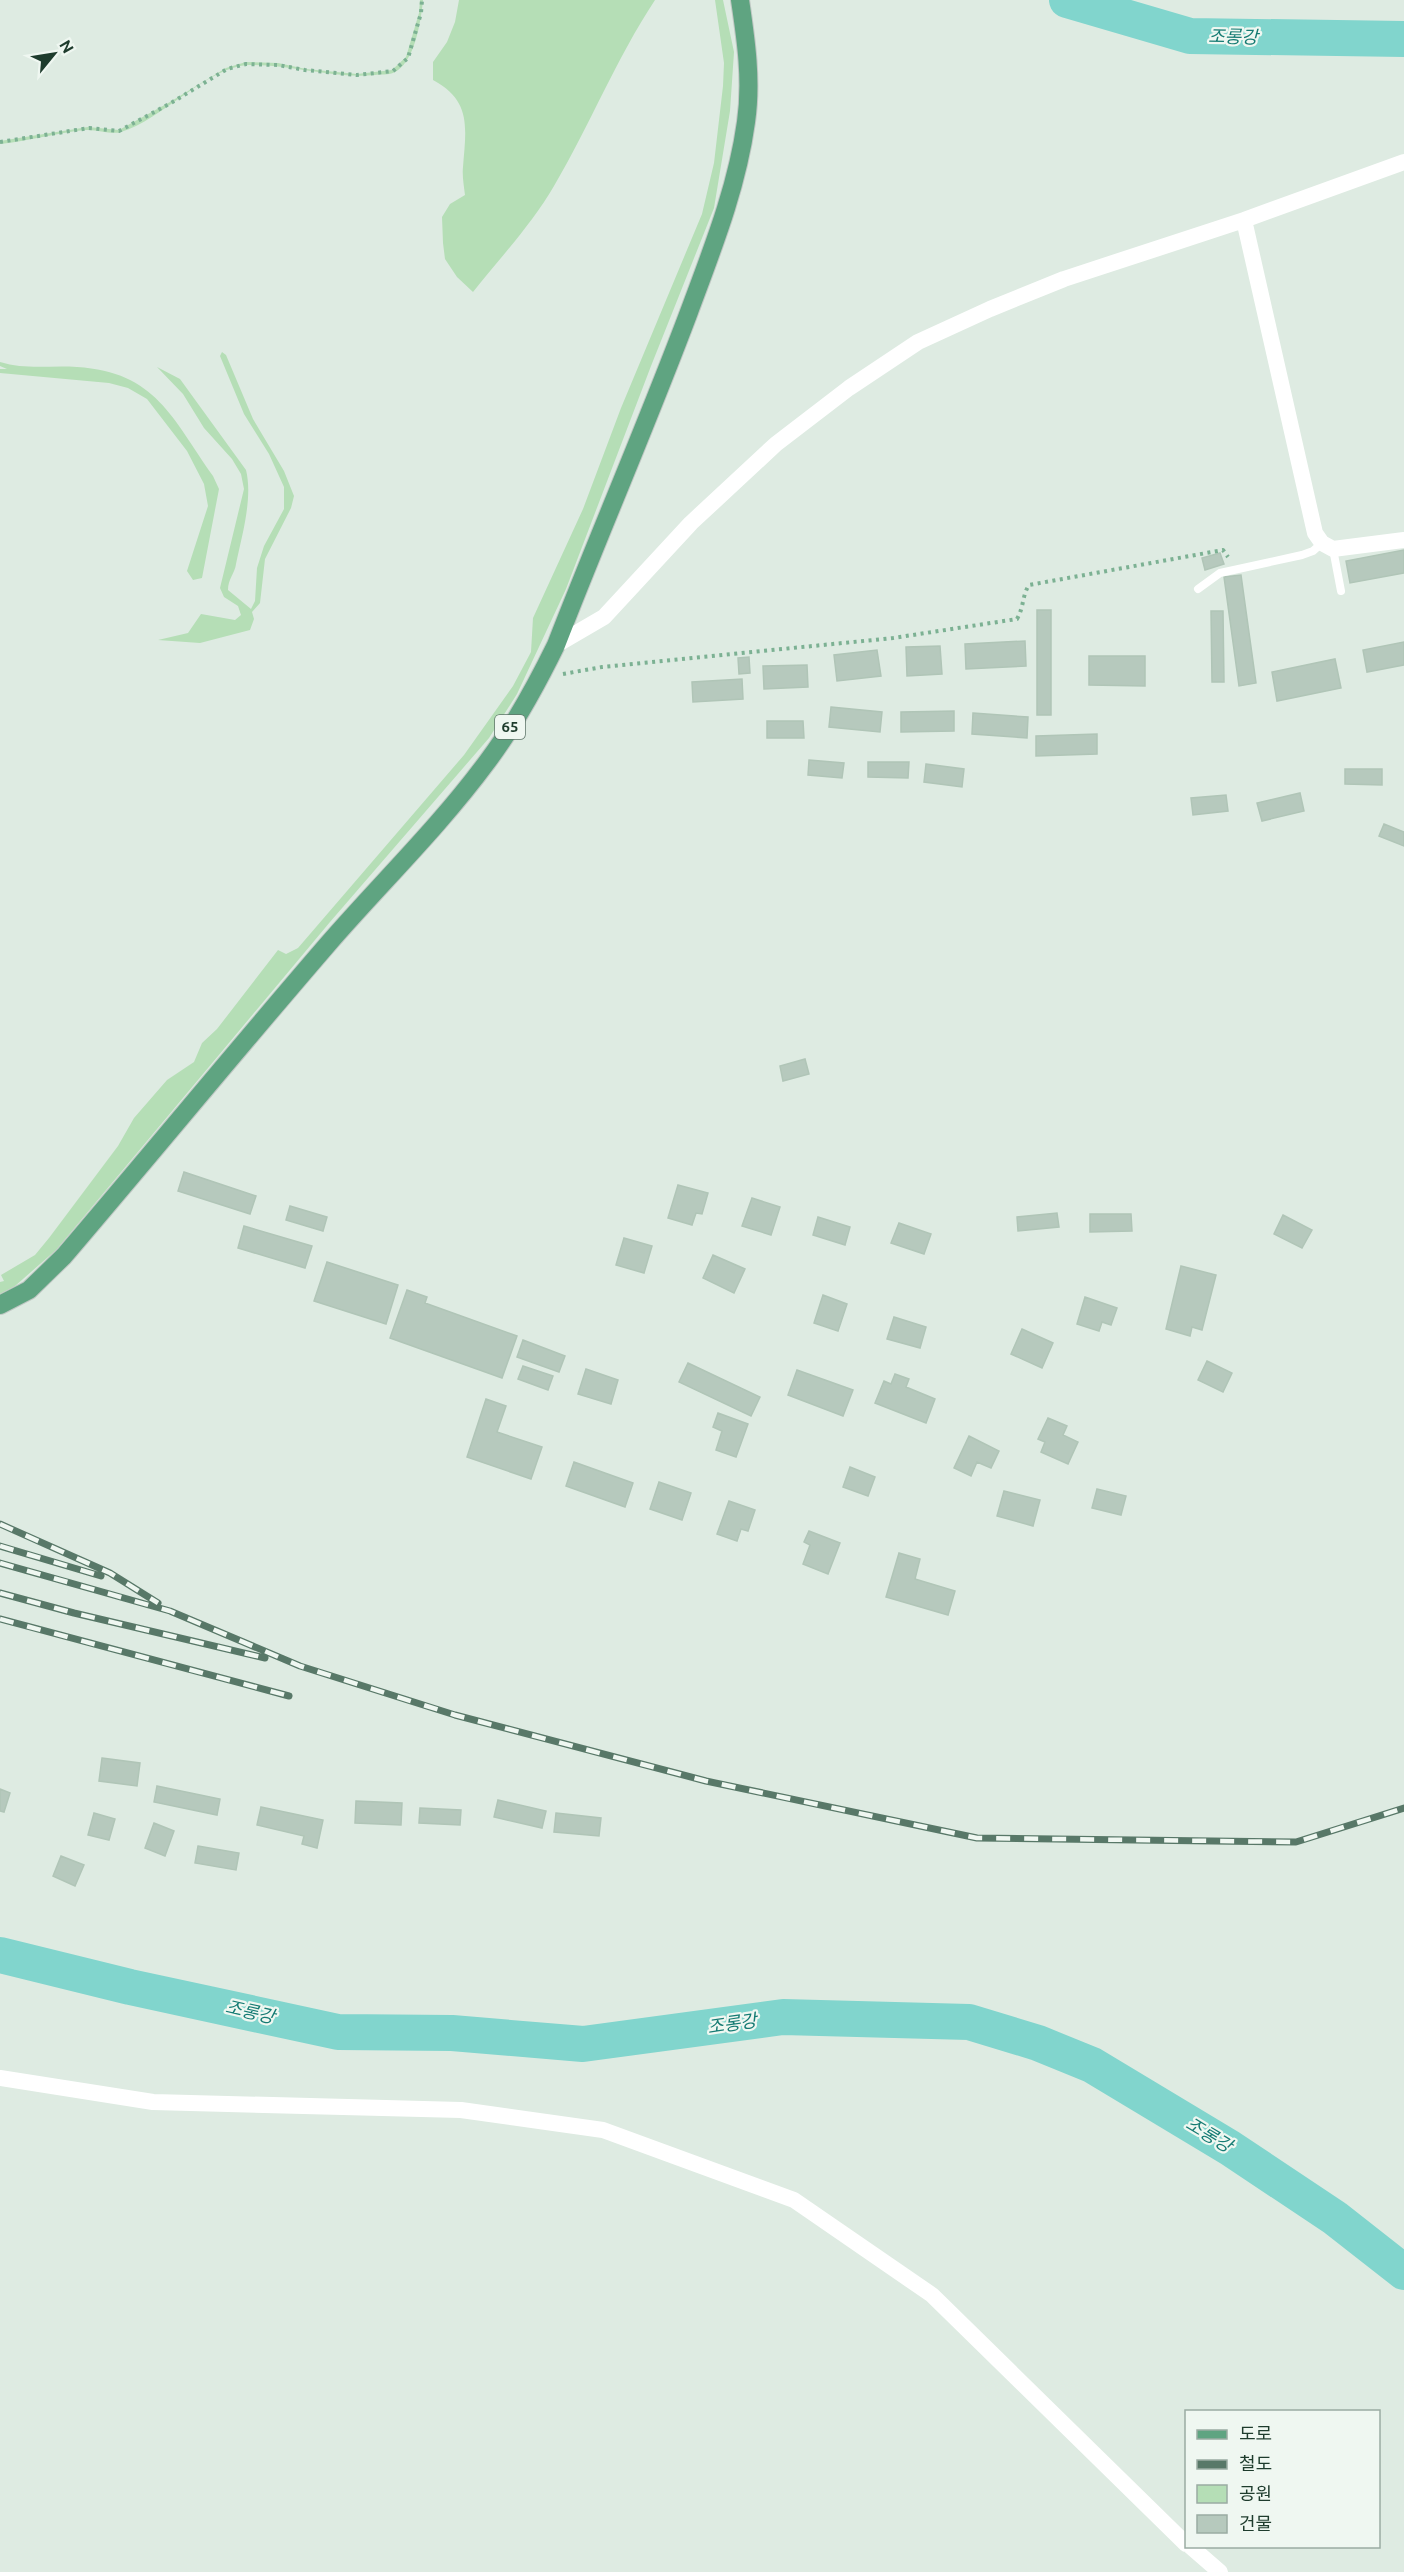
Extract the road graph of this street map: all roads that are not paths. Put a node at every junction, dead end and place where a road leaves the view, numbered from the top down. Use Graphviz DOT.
graph roads {
  1 [pos="740,0"];
  2 [pos="1404,162"];
  3 [pos="1244,220"];
  4 [pos="1404,540"];
  5 [pos="1327,546"];
  6 [pos="1198,589"];
  7 [pos="1341,591"];
  8 [pos="556,645"];
  9 [pos="0,1305"];
  10 [pos="0,2078"];
  11 [pos="1185,2542"];
  12 [pos="1192,2548"];
  13 [pos="1220,2572"];
  1 -- 8 [label="main road, 65"];
  2 -- 3 [label="street"];
  3 -- 5 [label="street"];
  3 -- 8 [label="street"];
  4 -- 5 [label="street"];
  5 -- 6 [label="lane"];
  5 -- 7 [label="lane"];
  8 -- 9 [label="main road, 65"];
  10 -- 11 [label="street"];
  12 -- 13 [label="street"];
}
